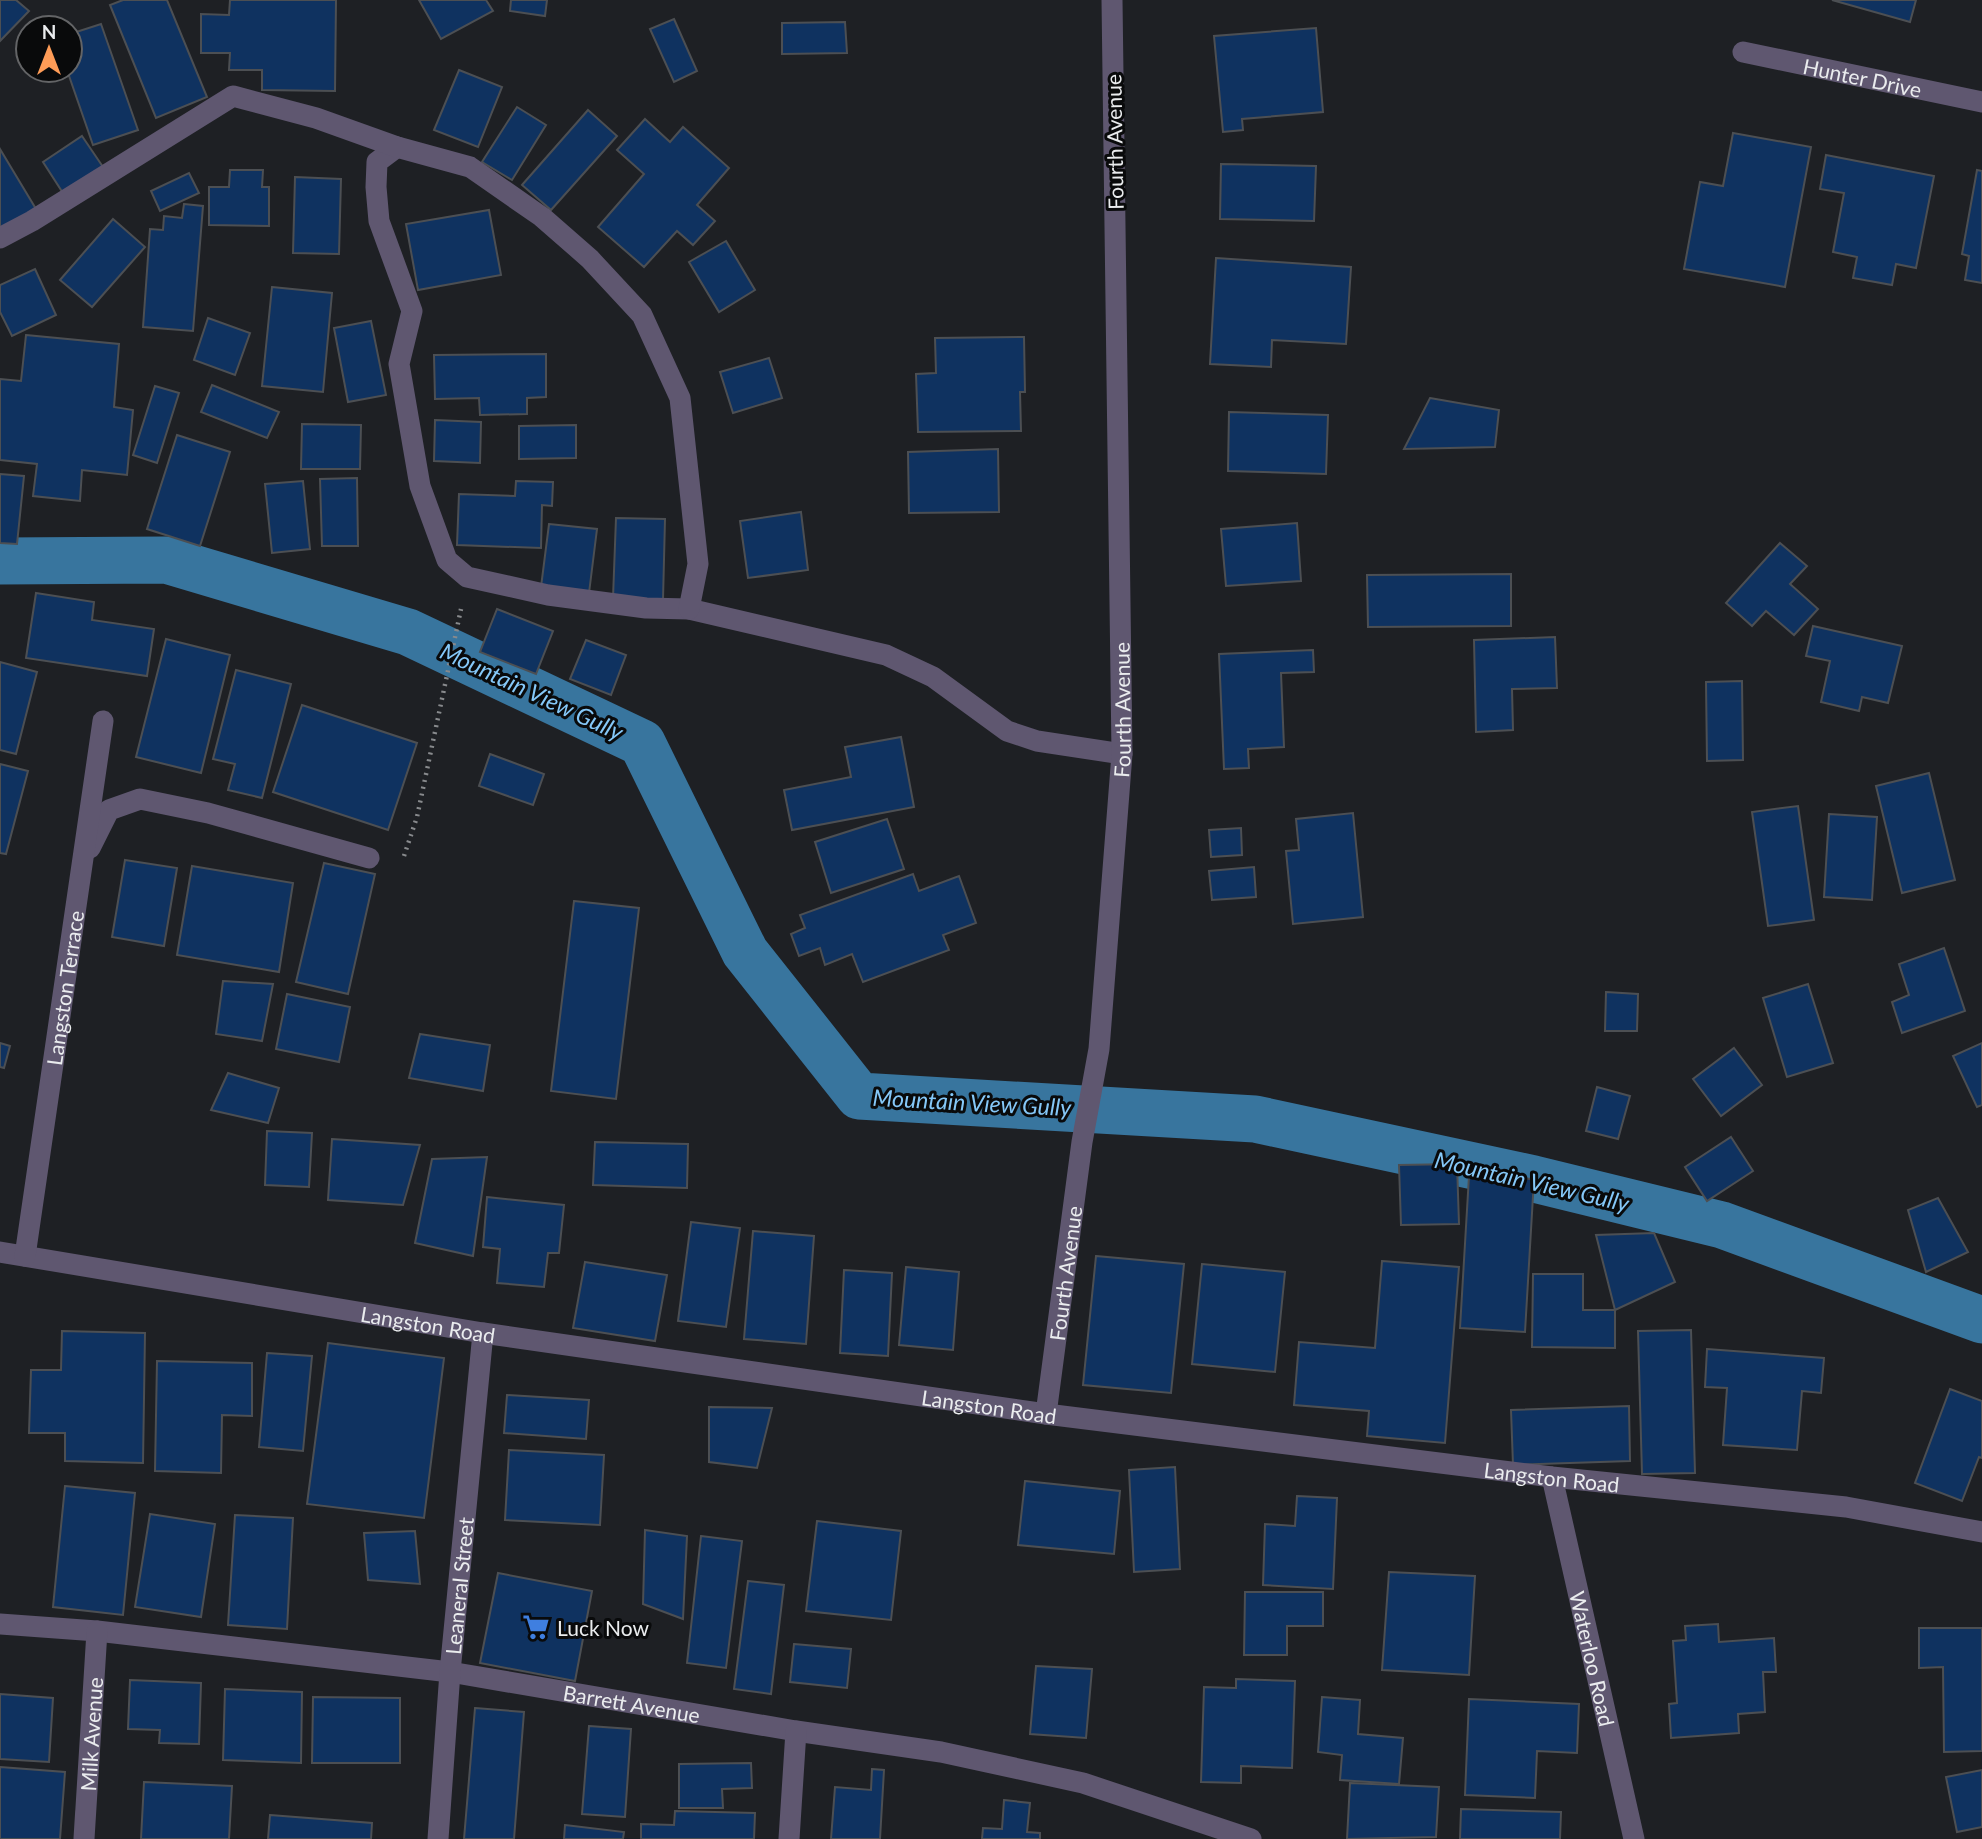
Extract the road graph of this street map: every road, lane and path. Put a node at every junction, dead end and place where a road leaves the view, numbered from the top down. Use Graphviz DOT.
graph roads {
  1 [pos="1112,0"];
  2 [pos="1743,52"];
  3 [pos="1982,102"];
  4 [pos="397,147"];
  5 [pos="0,238"];
  6 [pos="690,609"];
  7 [pos="454,639"];
  8 [pos="103,721"];
  9 [pos="1122,754"];
  10 [pos="369,858"];
  11 [pos="82,866"];
  12 [pos="0,1252"];
  13 [pos="25,1256"];
  14 [pos="483,1333"];
  15 [pos="1046,1414"];
  16 [pos="1552,1477"];
  17 [pos="1982,1532"];
  18 [pos="0,1624"];
  19 [pos="97,1631"];
  20 [pos="450,1672"];
  21 [pos="796,1731"];
  22 [pos="84,1839"];
  23 [pos="438,1839"];
  24 [pos="789,1839"];
  25 [pos="1251,1839"];
  26 [pos="1634,1839"];
  1 -- 9 [label="street, Fourth Avenue"];
  2 -- 3 [label="street, Hunter Drive"];
  4 -- 5 [label="street"];
  4 -- 6 [label="street"];
  4 -- 6 [label="street"];
  6 -- 9 [label="street"];
  7 -- 10 [label="path"];
  8 -- 11 [label="street, Langston Terrace"];
  9 -- 15 [label="street, Fourth Avenue"];
  10 -- 11 [label="street"];
  11 -- 13 [label="street, Langston Terrace"];
  12 -- 13 [label="street, Langston Road"];
  13 -- 14 [label="street, Langston Road"];
  14 -- 15 [label="street, Langston Road"];
  14 -- 20 [label="street, Leaneral Street"];
  15 -- 16 [label="street, Langston Road"];
  16 -- 17 [label="street, Langston Road"];
  16 -- 26 [label="street, Waterloo Road"];
  18 -- 19 [label="street, Barrett Avenue"];
  19 -- 20 [label="street, Barrett Avenue"];
  19 -- 22 [label="street, Milk Avenue"];
  20 -- 21 [label="street, Barrett Avenue"];
  20 -- 23 [label="street, Leaneral Street"];
  21 -- 24 [label="street"];
  21 -- 25 [label="street, Barrett Avenue"];
}
